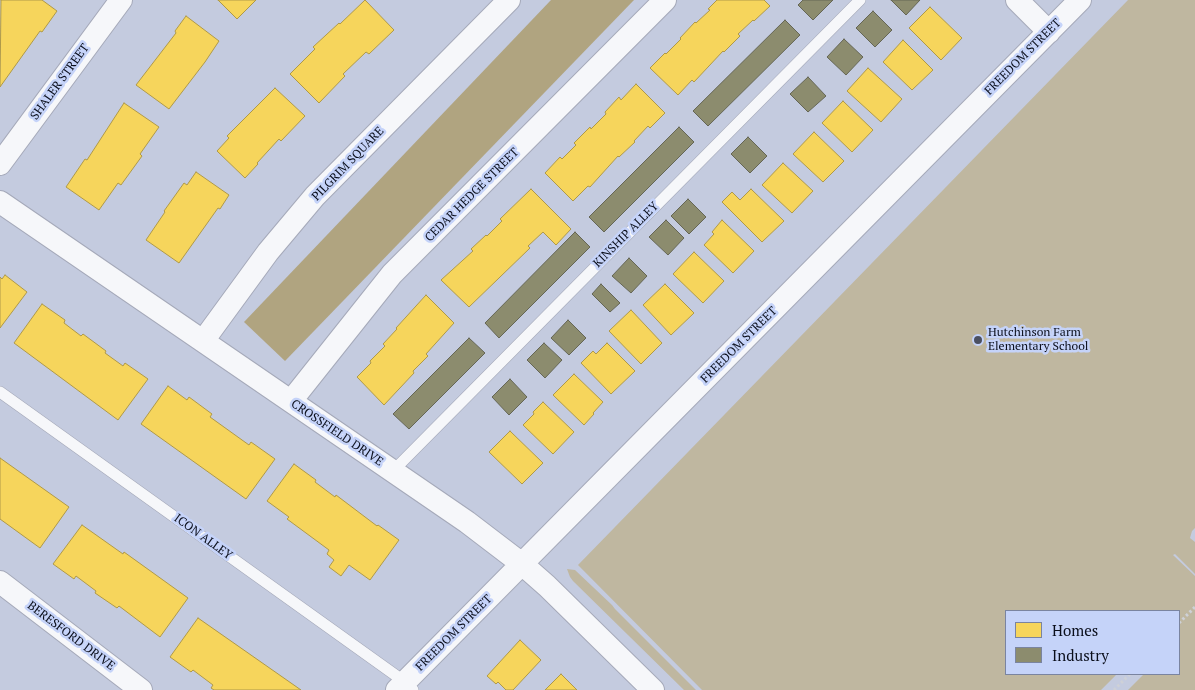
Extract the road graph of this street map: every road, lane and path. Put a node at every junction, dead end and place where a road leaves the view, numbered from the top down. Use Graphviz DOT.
graph roads {
  1 [pos="121,0"];
  2 [pos="509,0"];
  3 [pos="666,0"];
  4 [pos="860,0"];
  5 [pos="1016,0"];
  6 [pos="1080,0"];
  7 [pos="1049,32"];
  8 [pos="0,164"];
  9 [pos="0,202"];
  10 [pos="203,341"];
  11 [pos="0,392"];
  12 [pos="291,401"];
  13 [pos="393,471"];
  14 [pos="522,564"];
  15 [pos="0,582"];
  16 [pos="1195,607"];
  17 [pos="1180,622"];
  18 [pos="1129,675"];
  19 [pos="405,687"];
  20 [pos="141,690"];
  21 [pos="653,690"];
  22 [pos="1114,690"];
  1 -- 8 [label="street, SHALER STREET"];
  2 -- 10 [label="street, PILGRIM SQUARE"];
  3 -- 12 [label="street, CEDAR HEDGE STREET"];
  4 -- 13 [label="lane, KINSHIP ALLEY"];
  5 -- 7 [label="street"];
  6 -- 7 [label="street, FREEDOM STREET"];
  7 -- 14 [label="street, FREEDOM STREET"];
  9 -- 10 [label="street, CROSSFIELD DRIVE"];
  10 -- 12 [label="street, CROSSFIELD DRIVE"];
  11 -- 19 [label="lane, ICON ALLEY"];
  12 -- 13 [label="street, CROSSFIELD DRIVE"];
  13 -- 14 [label="street, CROSSFIELD DRIVE"];
  14 -- 19 [label="street, FREEDOM STREET"];
  14 -- 21 [label="street, CROSSFIELD DRIVE"];
  15 -- 20 [label="street, BERESFORD DRIVE"];
  16 -- 17 [label="path"];
  18 -- 22 [label="path"];
}
